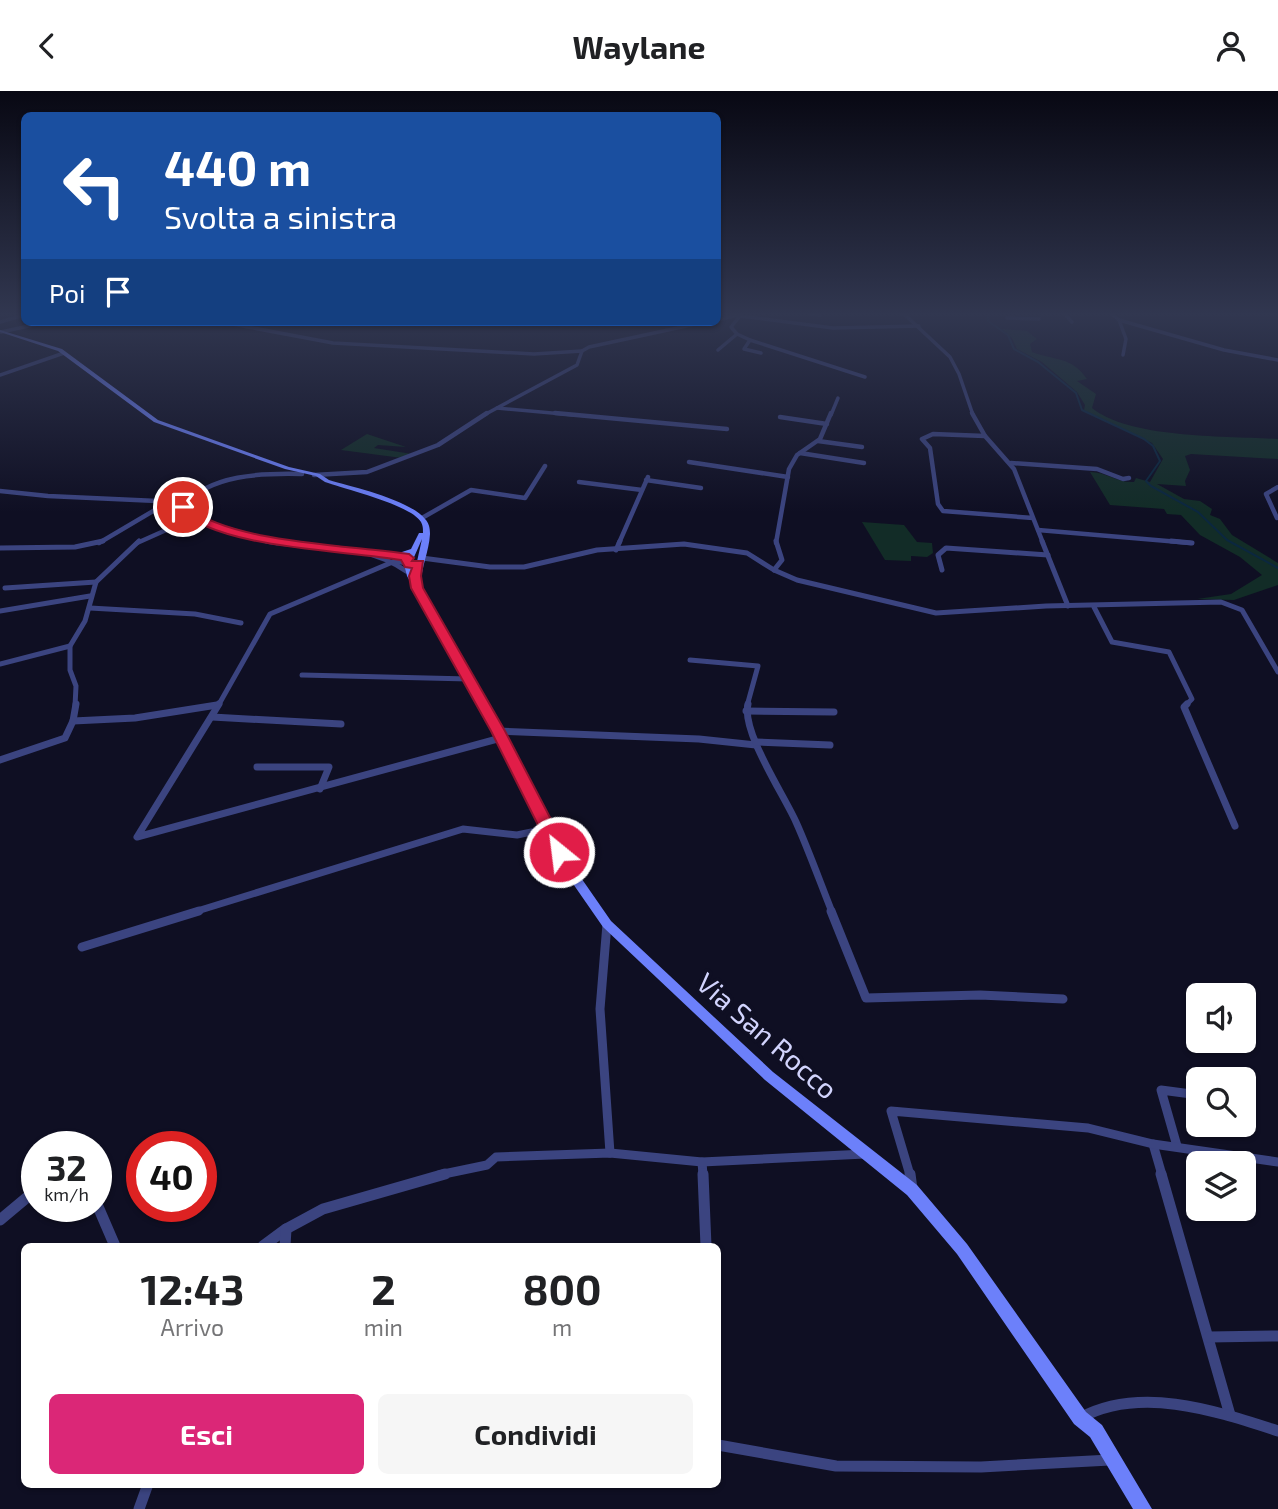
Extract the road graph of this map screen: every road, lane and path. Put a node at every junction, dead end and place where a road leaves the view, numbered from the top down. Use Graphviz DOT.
graph roads {
  1 [pos="101,380"];
  2 [pos="549,380"];
  3 [pos="960,380"];
  4 [pos="838,398"];
  5 [pos="496,408"];
  6 [pos="780,417"];
  7 [pos="827,424"];
  8 [pos="727,429"];
  9 [pos="985,436"];
  10 [pos="818,441"];
  11 [pos="862,447"];
  12 [pos="800,453"];
  13 [pos="689,462"];
  14 [pos="864,463"];
  15 [pos="1011,463"];
  16 [pos="545,466"];
  17 [pos="287,468"];
  18 [pos="302,474"];
  19 [pos="316,477"];
  20 [pos="788,477"];
  21 [pos="1129,478"];
  22 [pos="579,482"];
  23 [pos="1278,487"];
  24 [pos="701,488"];
  25 [pos="642,490"];
  26 [pos="0,491"];
  27 [pos="188,497"];
  28 [pos="172,501"];
  29 [pos="193,517"];
  30 [pos="422,518"];
  31 [pos="1033,518"];
  32 [pos="1277,518"];
  33 [pos="1038,530"];
  34 [pos="1192,544"];
  35 [pos="423,545"];
  36 [pos="0,548"];
  37 [pos="616,550"];
  38 [pos="379,554"];
  39 [pos="1048,555"];
  40 [pos="396,560"];
  41 [pos="421,560"];
  42 [pos="440,560"];
  43 [pos="409,561"];
  44 [pos="774,570"];
  45 [pos="942,570"];
  46 [pos="96,582"];
  47 [pos="5,588"];
  48 [pos="417,588"];
  49 [pos="90,596"];
  50 [pos="1068,606"];
  51 [pos="1094,607"];
  52 [pos="90,608"];
  53 [pos="0,611"];
  54 [pos="241,622"];
  55 [pos="69,646"];
  56 [pos="690,660"];
  57 [pos="0,664"];
  58 [pos="1278,672"];
  59 [pos="302,675"];
  60 [pos="469,679"];
  61 [pos="217,705"];
  62 [pos="746,711"];
  63 [pos="834,712"];
  64 [pos="212,717"];
  65 [pos="73,721"];
  66 [pos="341,724"];
  67 [pos="500,735"];
  68 [pos="756,743"];
  69 [pos="830,745"];
  70 [pos="0,760"];
  71 [pos="257,767"];
  72 [pos="320,789"];
  73 [pos="1235,826"];
  74 [pos="546,829"];
  75 [pos="607,924"];
  76 [pos="82,947"];
  77 [pos="1063,999"];
  78 [pos="1186,1093"];
  79 [pos="1153,1144"];
  80 [pos="1177,1146"];
  81 [pos="610,1153"];
  82 [pos="869,1154"];
  83 [pos="702,1162"];
  84 [pos="1278,1163"];
  85 [pos="912,1190"];
  86 [pos="21,1202"];
  87 [pos="0,1220"];
  88 [pos="105,1222"];
  89 [pos="286,1229"];
  90 [pos="114,1243"];
  91 [pos="267,1243"];
  92 [pos="285,1243"];
  93 [pos="706,1243"];
  94 [pos="1278,1336"];
  95 [pos="1209,1337"];
  96 [pos="1230,1415"];
  97 [pos="1080,1418"];
  98 [pos="1278,1431"];
  99 [pos="721,1446"];
  100 [pos="1113,1460"];
  101 [pos="147,1488"];
  102 [pos="139,1509"];
  103 [pos="1143,1509"];
  1 -- 17 [label="street"];
  2 -- 5 [label="street"];
  3 -- 9 [label="street"];
  4 -- 7 [label="street"];
  5 -- 8 [label="street"];
  5 -- 19 [label="street"];
  6 -- 7 [label="street"];
  7 -- 10 [label="street"];
  9 -- 15 [label="street"];
  9 -- 31 [label="street"];
  10 -- 11 [label="street"];
  10 -- 12 [label="street"];
  12 -- 14 [label="street"];
  12 -- 20 [label="street"];
  13 -- 20 [label="street"];
  15 -- 21 [label="street"];
  15 -- 31 [label="street"];
  16 -- 30 [label="street"];
  17 -- 18 [label="street"];
  17 -- 19 [label="street"];
  18 -- 19 [label="street"];
  18 -- 27 [label="street"];
  19 -- 30 [label="street"];
  19 -- 43 [label="street"];
  20 -- 44 [label="street"];
  22 -- 25 [label="street"];
  23 -- 32 [label="street"];
  24 -- 25 [label="street"];
  25 -- 37 [label="street"];
  26 -- 28 [label="street"];
  27 -- 28 [label="street"];
  27 -- 29 [label="street"];
  28 -- 36 [label="street"];
  29 -- 38 [label="street"];
  29 -- 46 [label="street"];
  30 -- 35 [label="street"];
  31 -- 33 [label="street"];
  33 -- 34 [label="street"];
  33 -- 39 [label="street"];
  35 -- 41 [label="street"];
  35 -- 42 [label="street"];
  37 -- 42 [label="street"];
  37 -- 44 [label="street"];
  38 -- 40 [label="street"];
  38 -- 43 [label="street"];
  39 -- 45 [label="street"];
  39 -- 50 [label="street"];
  40 -- 43 [label="street"];
  40 -- 43 [label="street"];
  40 -- 61 [label="street"];
  41 -- 42 [label="street"];
  41 -- 43 [label="street"];
  41 -- 48 [label="street"];
  43 -- 48 [label="street, Via San Rocco"];
  44 -- 50 [label="street"];
  46 -- 47 [label="street"];
  46 -- 49 [label="street"];
  48 -- 60 [label="street, Via San Rocco"];
  49 -- 52 [label="street"];
  49 -- 53 [label="street"];
  50 -- 51 [label="street"];
  51 -- 58 [label="street"];
  51 -- 73 [label="street"];
  52 -- 54 [label="street"];
  52 -- 55 [label="street"];
  55 -- 57 [label="street"];
  55 -- 65 [label="street"];
  56 -- 62 [label="street"];
  59 -- 60 [label="street"];
  60 -- 67 [label="street, Via San Rocco"];
  61 -- 64 [label="street"];
  61 -- 65 [label="street"];
  62 -- 63 [label="street"];
  62 -- 68 [label="street"];
  64 -- 66 [label="street"];
  64 -- 72 [label="street"];
  65 -- 70 [label="street"];
  67 -- 68 [label="street"];
  67 -- 72 [label="street"];
  67 -- 74 [label="street, Via San Rocco"];
  68 -- 69 [label="street"];
  68 -- 77 [label="street"];
  71 -- 72 [label="street"];
  74 -- 75 [label="street, Via San Rocco"];
  74 -- 76 [label="street"];
  75 -- 81 [label="street"];
  75 -- 82 [label="street, Via San Rocco"];
  78 -- 80 [label="street"];
  79 -- 80 [label="street"];
  79 -- 85 [label="street"];
  79 -- 95 [label="street"];
  80 -- 84 [label="street"];
  81 -- 83 [label="street"];
  81 -- 89 [label="street"];
  82 -- 83 [label="street"];
  82 -- 85 [label="street, Via San Rocco"];
  83 -- 93 [label="street"];
  85 -- 97 [label="street, Via San Rocco"];
  86 -- 87 [label="street"];
  88 -- 90 [label="street"];
  89 -- 91 [label="street"];
  89 -- 92 [label="street"];
  94 -- 95 [label="street"];
  95 -- 96 [label="street"];
  96 -- 97 [label="street"];
  96 -- 98 [label="street"];
  97 -- 100 [label="street, Via San Rocco"];
  99 -- 100 [label="street"];
  100 -- 103 [label="street, Via San Rocco"];
  101 -- 102 [label="street"];
}
